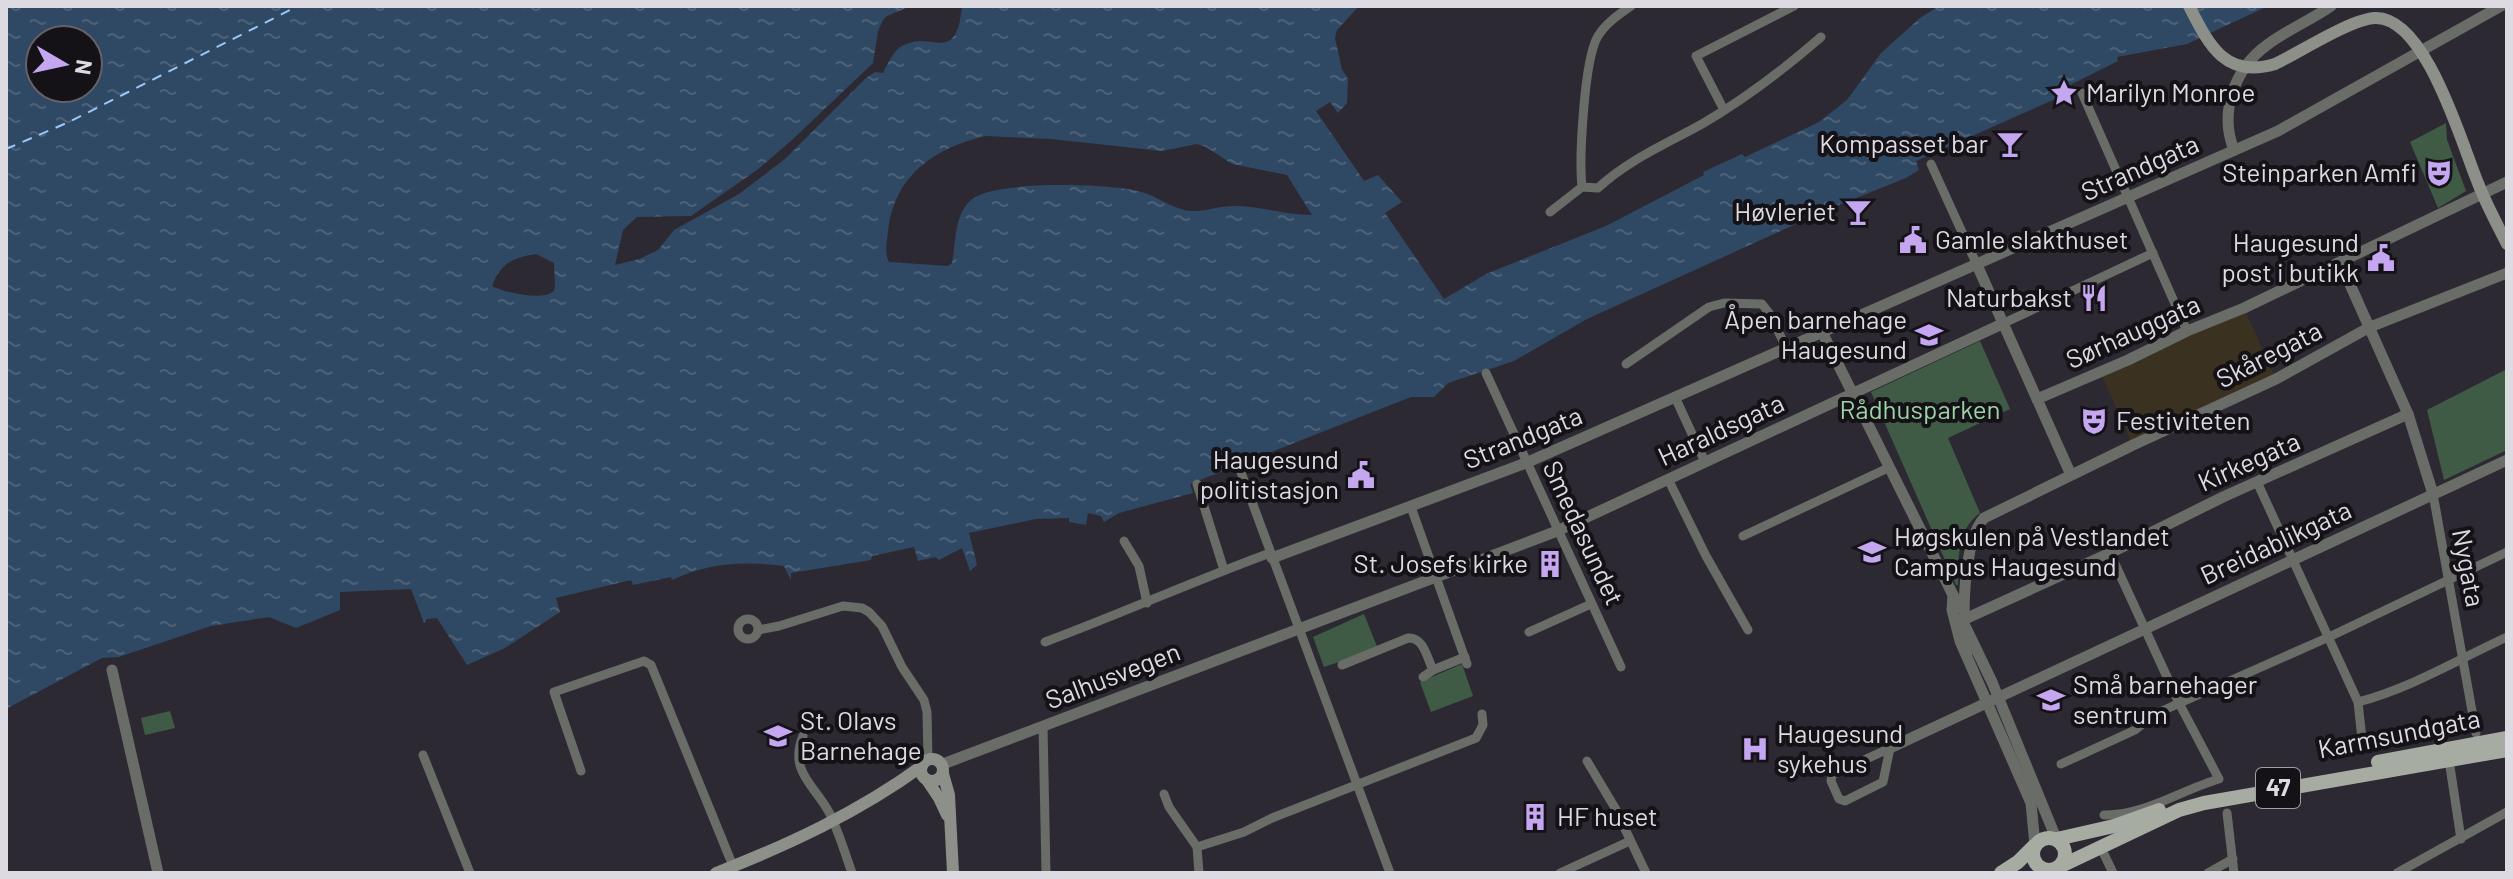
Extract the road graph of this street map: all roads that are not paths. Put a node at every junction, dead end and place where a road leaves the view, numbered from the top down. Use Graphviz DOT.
graph roads {
  1 [pos="1631,6"];
  2 [pos="1794,6"];
  3 [pos="2189,6"];
  4 [pos="2331,6"];
  5 [pos="2501,6"];
  6 [pos="1821,37"];
  7 [pos="2416,46"];
  8 [pos="2082,93"];
  9 [pos="1724,110"];
  10 [pos="2234,150"];
  11 [pos="1931,164"];
  12 [pos="2507,182"];
  13 [pos="1582,187"];
  14 [pos="2482,193"];
  15 [pos="2129,198"];
  16 [pos="1550,212"];
  17 [pos="2507,244"];
  18 [pos="2153,253"];
  19 [pos="2340,262"];
  20 [pos="1977,265"];
  21 [pos="2507,273"];
  22 [pos="2002,324"];
  23 [pos="2370,327"];
  24 [pos="2187,331"];
  25 [pos="1823,334"];
  26 [pos="1787,349"];
  27 [pos="1626,364"];
  28 [pos="1486,373"];
  29 [pos="1852,394"];
  30 [pos="1675,397"];
  31 [pos="2037,399"];
  32 [pos="2408,414"];
  33 [pos="2507,460"];
  34 [pos="1705,462"];
  35 [pos="1526,463"];
  36 [pos="1239,467"];
  37 [pos="1888,468"];
  38 [pos="2071,475"];
  39 [pos="1668,479"];
  40 [pos="1197,484"];
  41 [pos="2258,484"];
  42 [pos="2433,494"];
  43 [pos="1411,507"];
  44 [pos="1557,531"];
  45 [pos="1743,536"];
  46 [pos="1124,541"];
  47 [pos="2507,552"];
  48 [pos="2110,553"];
  49 [pos="1271,556"];
  50 [pos="2294,559"];
  51 [pos="1224,570"];
  52 [pos="1436,577"];
  53 [pos="2446,581"];
  54 [pos="1953,595"];
  55 [pos="1147,603"];
  56 [pos="1591,604"];
  57 [pos="1965,620"];
  58 [pos="1299,628"];
  59 [pos="2145,629"];
  60 [pos="758,630"];
  61 [pos="1748,630"];
  62 [pos="1529,632"];
  63 [pos="2329,637"];
  64 [pos="2507,637"];
  65 [pos="1045,642"];
  66 [pos="1967,653"];
  67 [pos="2464,659"];
  68 [pos="1342,665"];
  69 [pos="1621,667"];
  70 [pos="112,670"];
  71 [pos="1433,670"];
  72 [pos="1423,677"];
  73 [pos="1993,701"];
  74 [pos="2358,702"];
  75 [pos="2179,703"];
  76 [pos="1482,714"];
  77 [pos="1043,726"];
  78 [pos="2476,733"];
  79 [pos="803,736"];
  80 [pos="2507,738"];
  81 [pos="2362,739"];
  82 [pos="1890,748"];
  83 [pos="2507,750"];
  84 [pos="423,755"];
  85 [pos="2449,760"];
  86 [pos="1587,761"];
  87 [pos="2061,764"];
  88 [pos="943,769"];
  89 [pos="581,771"];
  90 [pos="926,771"];
  91 [pos="1357,786"];
  92 [pos="1164,794"];
  93 [pos="2507,812"];
  94 [pos="2227,813"];
  95 [pos="2104,815"];
  96 [pos="2164,818"];
  97 [pos="833,821"];
  98 [pos="951,826"];
  99 [pos="2056,839"];
  100 [pos="2461,839"];
  101 [pos="1630,841"];
  102 [pos="2035,846"];
  103 [pos="1197,847"];
  104 [pos="2103,852"];
  105 [pos="2233,859"];
  106 [pos="733,866"];
  107 [pos="2051,870"];
  108 [pos="158,873"];
  109 [pos="470,873"];
  110 [pos="716,873"];
  111 [pos="852,873"];
  112 [pos="953,873"];
  113 [pos="1046,873"];
  114 [pos="1199,873"];
  115 [pos="1390,873"];
  116 [pos="1560,873"];
  117 [pos="1646,873"];
  118 [pos="2001,873"];
  119 [pos="2113,873"];
  120 [pos="2208,873"];
  121 [pos="2234,873"];
  122 [pos="2397,873"];
  1 -- 13 [label="street"];
  2 -- 9 [label="street"];
  3 -- 7 [label="main road"];
  4 -- 10 [label="street"];
  5 -- 7 [label="street, Strandgata"];
  6 -- 9 [label="street"];
  7 -- 10 [label="street, Strandgata"];
  7 -- 14 [label="main road"];
  8 -- 15 [label="street"];
  9 -- 13 [label="street"];
  10 -- 15 [label="street, Strandgata"];
  11 -- 20 [label="street"];
  12 -- 14 [label="street, Sørhauggata"];
  13 -- 16 [label="street"];
  14 -- 17 [label="main road"];
  14 -- 19 [label="street, Sørhauggata"];
  15 -- 18 [label="street"];
  15 -- 20 [label="street, Strandgata"];
  18 -- 22 [label="street, Haraldsgata"];
  18 -- 24 [label="street"];
  19 -- 23 [label="street, Nygata"];
  19 -- 24 [label="street, Sørhauggata"];
  20 -- 22 [label="street"];
  20 -- 25 [label="street, Strandgata"];
  21 -- 23 [label="street, Skåregata"];
  22 -- 29 [label="street, Haraldsgata"];
  22 -- 31 [label="street"];
  23 -- 32 [label="street, Nygata"];
  23 -- 38 [label="street, Skåregata"];
  24 -- 31 [label="street, Sørhauggata"];
  25 -- 26 [label="street, Strandgata"];
  25 -- 29 [label="street"];
  26 -- 27 [label="street"];
  26 -- 30 [label="street, Strandgata"];
  28 -- 35 [label="street, Smedasundet"];
  29 -- 34 [label="street, Haraldsgata"];
  29 -- 37 [label="street"];
  30 -- 34 [label="street"];
  30 -- 35 [label="street, Strandgata"];
  31 -- 38 [label="street"];
  32 -- 41 [label="street, Kirkegata"];
  32 -- 42 [label="street, Nygata"];
  33 -- 42 [label="street, Breidablikgata"];
  34 -- 39 [label="street, Haraldsgata"];
  35 -- 43 [label="street, Strandgata"];
  35 -- 44 [label="street, Smedasundet"];
  36 -- 49 [label="street"];
  37 -- 45 [label="street"];
  37 -- 54 [label="street"];
  38 -- 57 [label="street, Skåregata"];
  39 -- 44 [label="street, Haraldsgata"];
  39 -- 61 [label="street"];
  40 -- 51 [label="street"];
  41 -- 48 [label="street, Kirkegata"];
  41 -- 50 [label="street"];
  42 -- 50 [label="street, Breidablikgata"];
  42 -- 53 [label="street, Nygata"];
  43 -- 49 [label="street, Strandgata"];
  43 -- 52 [label="street"];
  44 -- 52 [label="street, Haraldsgata"];
  44 -- 56 [label="street, Smedasundet"];
  46 -- 55 [label="street"];
  47 -- 53 [label="street"];
  48 -- 57 [label="street, Kirkegata"];
  48 -- 59 [label="street"];
  49 -- 51 [label="street"];
  49 -- 58 [label="street"];
  50 -- 59 [label="street, Breidablikgata"];
  50 -- 63 [label="street"];
  51 -- 55 [label="street"];
  52 -- 58 [label="street, Haraldsgata"];
  52 -- 71 [label="street"];
  53 -- 63 [label="street"];
  53 -- 67 [label="street, Nygata"];
  54 -- 57 [label="street"];
  54 -- 66 [label="street"];
  55 -- 65 [label="street"];
  56 -- 62 [label="street"];
  56 -- 69 [label="street, Smedasundet"];
  57 -- 66 [label="street"];
  57 -- 73 [label="street"];
  58 -- 77 [label="street, Salhusvegen"];
  58 -- 91 [label="street"];
  59 -- 73 [label="street, Breidablikgata"];
  59 -- 75 [label="street"];
  60 -- 90 [label="street"];
  63 -- 74 [label="street"];
  63 -- 75 [label="street"];
  64 -- 67 [label="street"];
  66 -- 73 [label="street"];
  67 -- 74 [label="street"];
  67 -- 78 [label="street, Nygata"];
  68 -- 71 [label="street"];
  70 -- 108 [label="street"];
  71 -- 72 [label="street"];
  73 -- 82 [label="street, Breidablikgata"];
  73 -- 99 [label="street"];
  73 -- 102 [label="street"];
  74 -- 81 [label="street"];
  75 -- 87 [label="street"];
  75 -- 95 [label="street"];
  76 -- 91 [label="street"];
  77 -- 88 [label="street, Salhusvegen"];
  77 -- 113 [label="street"];
  79 -- 97 [label="street"];
  80 -- 96 [label="main road, Karmsundgata / 47"];
  82 -- 82 [label="street, Breidablikgata"];
  83 -- 85 [label="main road, Karmsundgata / 47"];
  84 -- 109 [label="street"];
  85 -- 96 [label="main road, Karmsundgata / 47"];
  85 -- 100 [label="street"];
  86 -- 101 [label="street"];
  88 -- 90 [label="main road"];
  88 -- 90 [label="main road"];
  88 -- 98 [label="main road"];
  89 -- 106 [label="street"];
  90 -- 97 [label="main road"];
  90 -- 98 [label="main road"];
  91 -- 103 [label="street"];
  91 -- 115 [label="street"];
  92 -- 103 [label="street"];
  93 -- 100 [label="street"];
  94 -- 105 [label="street"];
  96 -- 99 [label="main road, Karmsundgata / 47"];
  96 -- 107 [label="main road, Karmsundgata / 47"];
  97 -- 106 [label="main road"];
  97 -- 111 [label="street"];
  98 -- 112 [label="main road"];
  99 -- 102 [label="main road, 47"];
  99 -- 107 [label="main road"];
  100 -- 122 [label="street"];
  101 -- 116 [label="street"];
  101 -- 117 [label="street"];
  102 -- 107 [label="main road"];
  102 -- 118 [label="main road, 47"];
  103 -- 114 [label="street"];
  104 -- 119 [label="street"];
  105 -- 120 [label="street"];
  105 -- 121 [label="street"];
  106 -- 110 [label="main road"];
}
